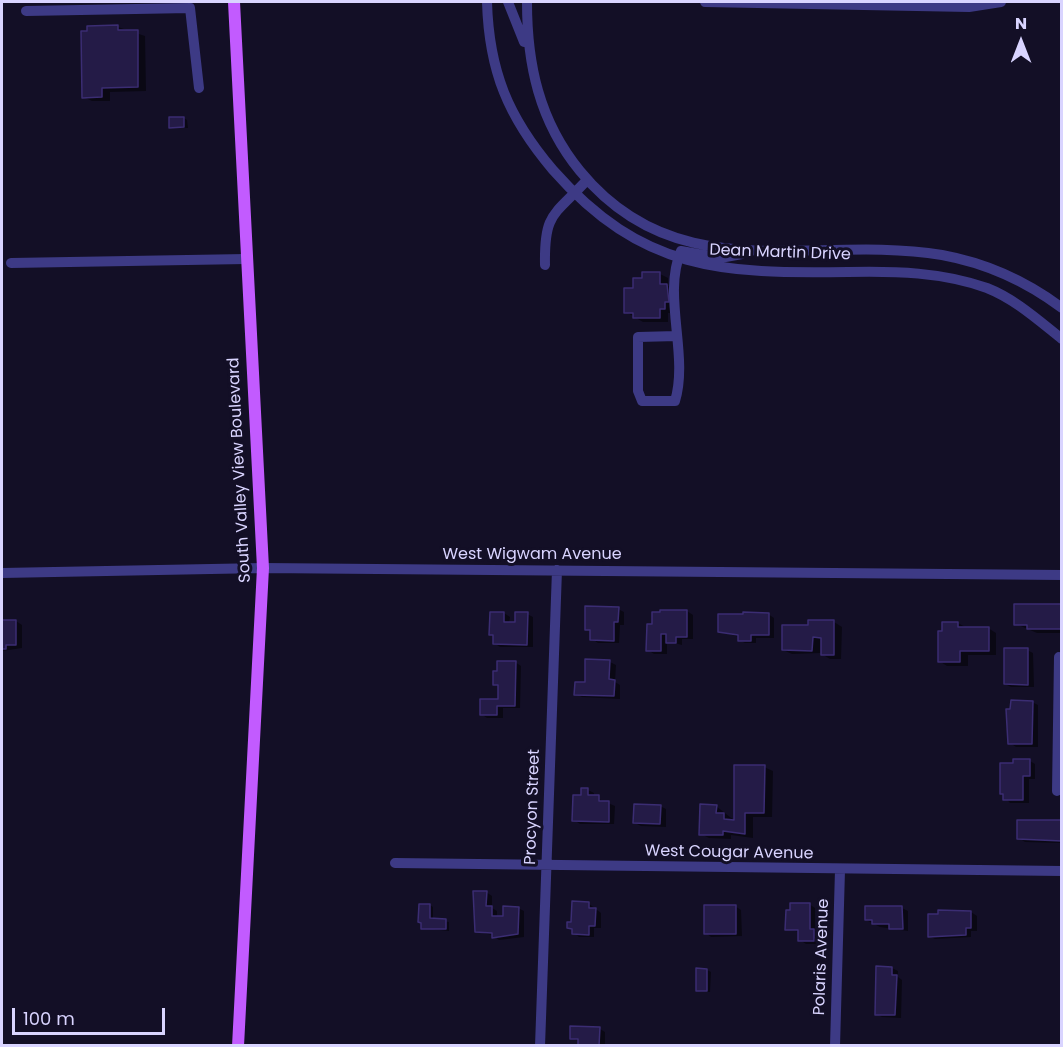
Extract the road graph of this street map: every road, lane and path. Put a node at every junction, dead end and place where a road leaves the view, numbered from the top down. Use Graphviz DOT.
graph roads {
  1 [pos="234,2"];
  2 [pos="487,2"];
  3 [pos="508,2"];
  4 [pos="527,2"];
  5 [pos="705,2"];
  6 [pos="1001,2"];
  7 [pos="768,3"];
  8 [pos="918,4"];
  9 [pos="155,5"];
  10 [pos="26,11"];
  11 [pos="529,56"];
  12 [pos="199,88"];
  13 [pos="587,180"];
  14 [pos="575,193"];
  15 [pos="754,251"];
  16 [pos="785,251"];
  17 [pos="246,258"];
  18 [pos="678,259"];
  19 [pos="11,263"];
  20 [pos="545,265"];
  21 [pos="785,271"];
  22 [pos="1062,308"];
  23 [pos="677,336"];
  24 [pos="1062,339"];
  25 [pos="263,568"];
  26 [pos="557,570"];
  27 [pos="2,573"];
  28 [pos="1062,575"];
  29 [pos="1059,657"];
  30 [pos="1060,724"];
  31 [pos="1057,791"];
  32 [pos="395,863"];
  33 [pos="546,866"];
  34 [pos="840,870"];
  35 [pos="1062,871"];
  36 [pos="238,1046"];
  37 [pos="540,1046"];
  38 [pos="835,1046"];
  1 -- 17 [label="main road, South Valley View Boulevard"];
  2 -- 14 [label="street, Dean Martin Drive"];
  3 -- 11 [label="street"];
  4 -- 11 [label="street, Dean Martin Drive"];
  5 -- 7 [label="street"];
  6 -- 8 [label="street"];
  7 -- 8 [label="street"];
  9 -- 10 [label="street"];
  9 -- 12 [label="street"];
  11 -- 13 [label="street, Dean Martin Drive"];
  13 -- 14 [label="street"];
  13 -- 15 [label="street, Dean Martin Drive"];
  14 -- 18 [label="street, Dean Martin Drive"];
  14 -- 20 [label="street"];
  15 -- 16 [label="street, Dean Martin Drive"];
  15 -- 18 [label="street"];
  16 -- 21 [label="street"];
  16 -- 22 [label="street, Dean Martin Drive"];
  17 -- 19 [label="street"];
  17 -- 25 [label="main road, South Valley View Boulevard"];
  18 -- 21 [label="street, Dean Martin Drive"];
  18 -- 23 [label="street"];
  21 -- 24 [label="street, Dean Martin Drive"];
  23 -- 23 [label="street"];
  25 -- 26 [label="street, West Wigwam Avenue"];
  25 -- 27 [label="street, West Wigwam Avenue"];
  25 -- 36 [label="main road, South Valley View Boulevard"];
  26 -- 28 [label="street, West Wigwam Avenue"];
  26 -- 33 [label="street, Procyon Street"];
  29 -- 30 [label="street"];
  30 -- 31 [label="street"];
  32 -- 33 [label="street, West Cougar Avenue"];
  33 -- 34 [label="street, West Cougar Avenue"];
  33 -- 37 [label="street, Procyon Street"];
  34 -- 35 [label="street, West Cougar Avenue"];
  34 -- 38 [label="street, Polaris Avenue"];
}
